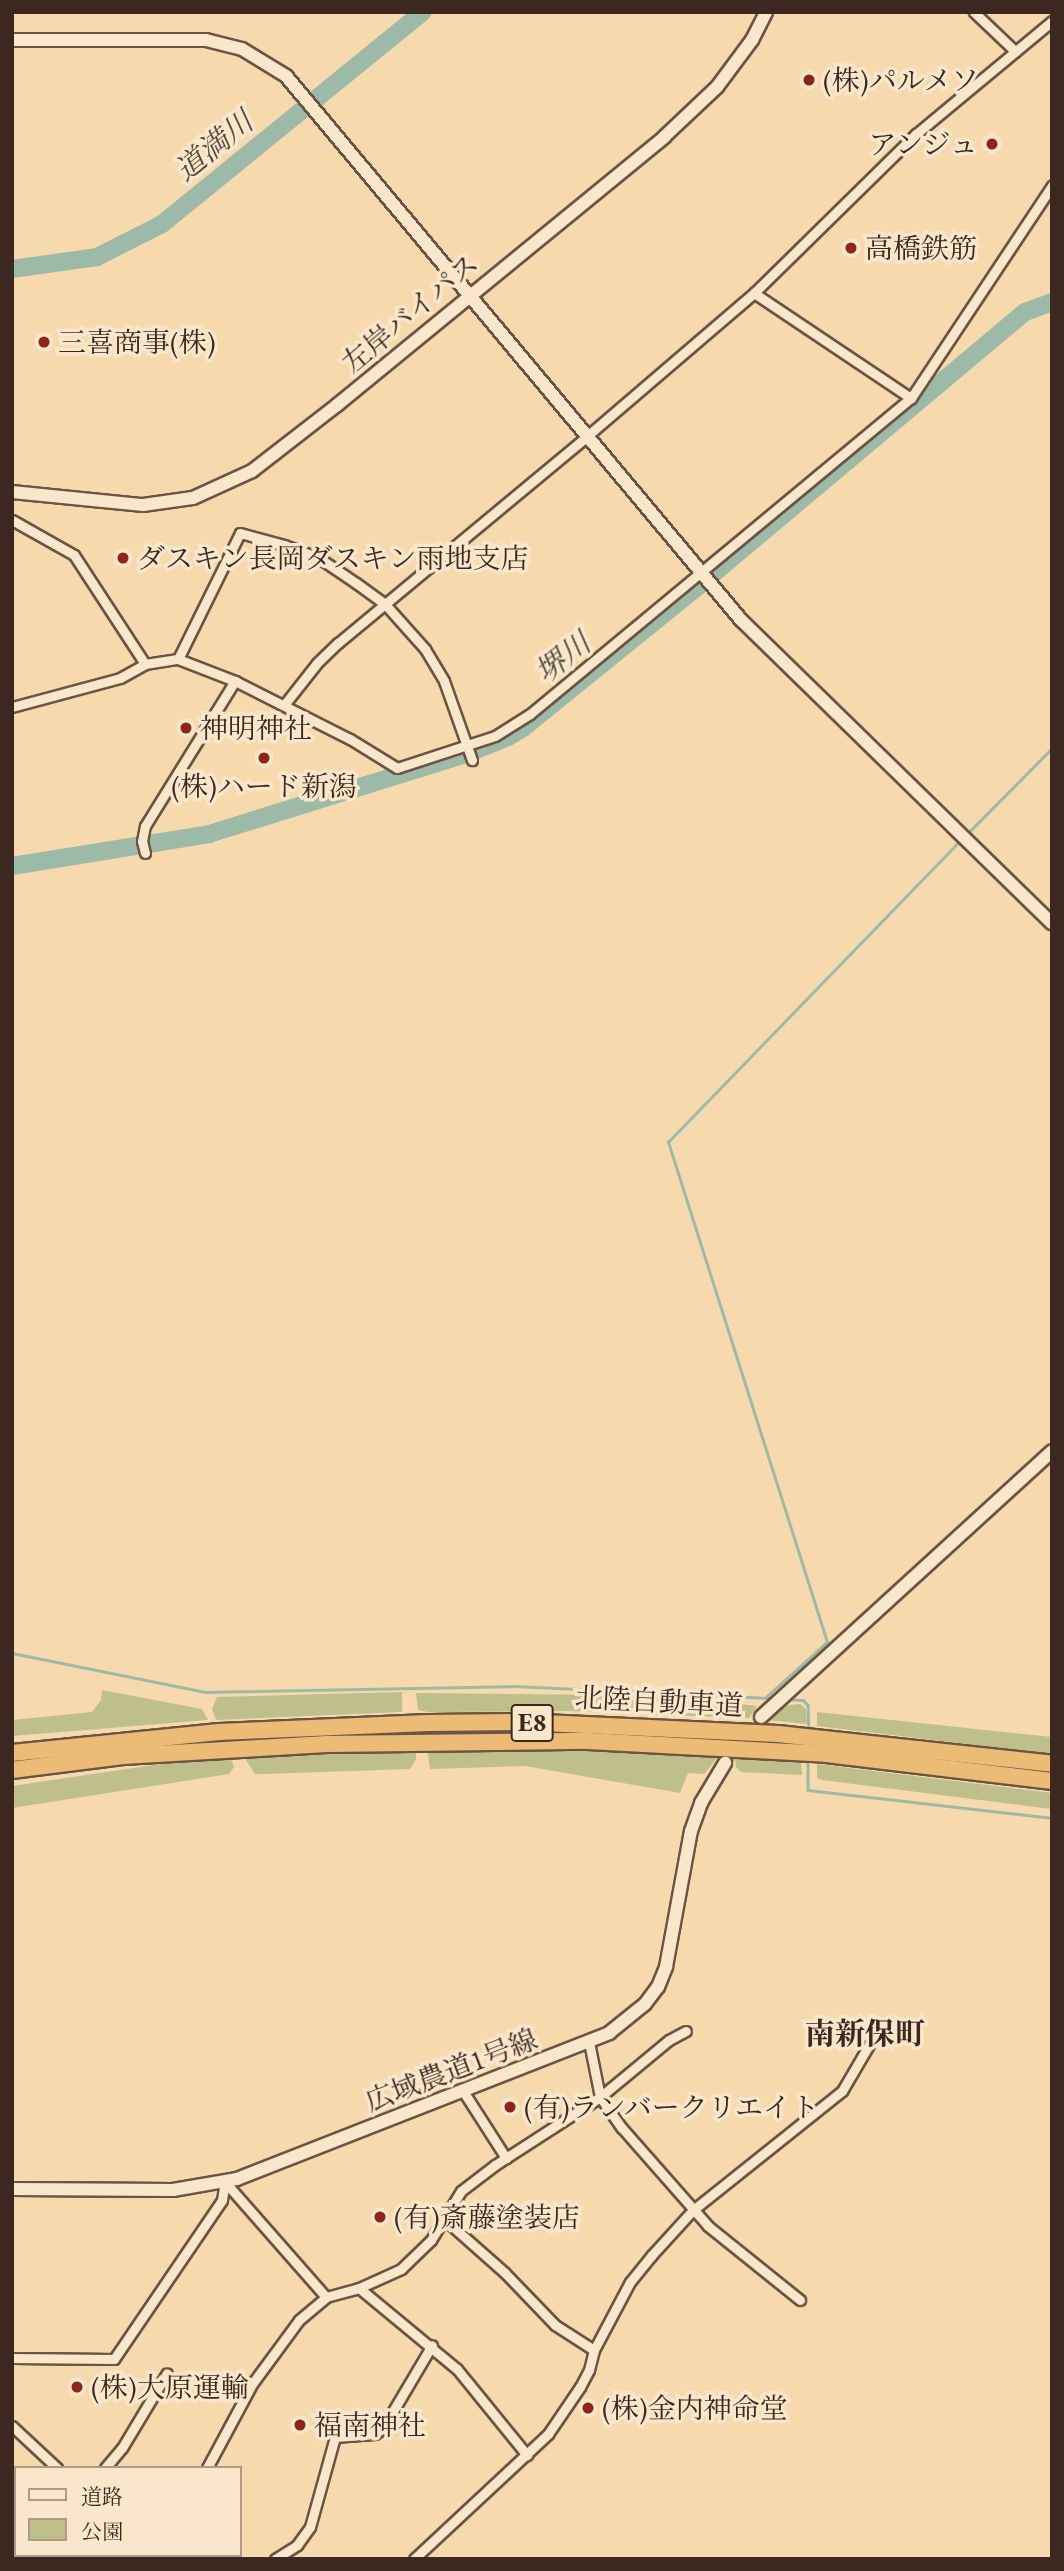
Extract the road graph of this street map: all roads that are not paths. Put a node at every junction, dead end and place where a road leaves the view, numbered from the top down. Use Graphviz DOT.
graph roads {
  1 [pos="766,12"];
  2 [pos="974,12"];
  3 [pos="1052,21"];
  4 [pos="12,40"];
  5 [pos="1015,51"];
  6 [pos="1052,186"];
  7 [pos="754,293"];
  8 [pos="470,295"];
  9 [pos="911,398"];
  10 [pos="586,437"];
  11 [pos="12,492"];
  12 [pos="12,520"];
  13 [pos="701,571"];
  14 [pos="384,603"];
  15 [pos="178,659"];
  16 [pos="145,664"];
  17 [pos="235,681"];
  18 [pos="284,705"];
  19 [pos="12,707"];
  20 [pos="467,745"];
  21 [pos="472,760"];
  22 [pos="145,853"];
  23 [pos="1052,923"];
  24 [pos="1052,1451"];
  25 [pos="761,1717"];
  26 [pos="12,1753"];
  27 [pos="725,1763"];
  28 [pos="1052,1764"];
  29 [pos="12,1770"];
  30 [pos="1052,1781"];
  31 [pos="685,2031"];
  32 [pos="589,2042"];
  33 [pos="869,2045"];
  34 [pos="463,2091"];
  35 [pos="600,2097"];
  36 [pos="506,2158"];
  37 [pos="225,2182"];
  38 [pos="12,2189"];
  39 [pos="692,2210"];
  40 [pos="444,2219"];
  41 [pos="359,2288"];
  42 [pos="326,2297"];
  43 [pos="800,2300"];
  44 [pos="432,2345"];
  45 [pos="594,2350"];
  46 [pos="12,2358"];
  47 [pos="167,2373"];
  48 [pos="12,2426"];
  49 [pos="527,2455"];
  50 [pos="55,2466"];
  51 [pos="107,2466"];
  52 [pos="208,2466"];
  53 [pos="275,2559"];
  54 [pos="414,2559"];
  1 -- 8 [label="street, 左岸バイパス"];
  2 -- 5 [label="street"];
  3 -- 5 [label="street"];
  4 -- 8 [label="street"];
  5 -- 7 [label="street"];
  6 -- 9 [label="street"];
  7 -- 9 [label="street"];
  7 -- 10 [label="street"];
  8 -- 10 [label="street"];
  8 -- 11 [label="street, 左岸バイパス"];
  9 -- 13 [label="street"];
  10 -- 13 [label="street"];
  10 -- 14 [label="street"];
  12 -- 16 [label="street"];
  13 -- 20 [label="street"];
  13 -- 23 [label="street"];
  14 -- 15 [label="street"];
  14 -- 18 [label="street"];
  14 -- 20 [label="street"];
  15 -- 16 [label="street"];
  15 -- 17 [label="street"];
  16 -- 19 [label="street"];
  17 -- 18 [label="street"];
  17 -- 22 [label="street"];
  18 -- 20 [label="street"];
  20 -- 21 [label="street"];
  24 -- 25 [label="street"];
  26 -- 28 [label="highway, 北陸自動車道 / E8"];
  27 -- 32 [label="street, 広域農道1号線"];
  29 -- 30 [label="highway, 北陸自動車道 / E8"];
  31 -- 35 [label="street"];
  32 -- 34 [label="street, 広域農道1号線"];
  32 -- 35 [label="street"];
  33 -- 39 [label="street"];
  34 -- 36 [label="street"];
  34 -- 37 [label="street, 広域農道1号線"];
  35 -- 36 [label="street"];
  35 -- 39 [label="street"];
  36 -- 40 [label="street"];
  37 -- 38 [label="street, 広域農道1号線"];
  37 -- 42 [label="street"];
  37 -- 46 [label="street"];
  39 -- 43 [label="street"];
  39 -- 45 [label="street"];
  40 -- 41 [label="street"];
  40 -- 45 [label="street"];
  41 -- 42 [label="street"];
  41 -- 44 [label="street"];
  42 -- 52 [label="street"];
  44 -- 49 [label="street"];
  44 -- 53 [label="street"];
  45 -- 49 [label="street"];
  47 -- 51 [label="street"];
  48 -- 50 [label="street"];
  49 -- 54 [label="street"];
}
